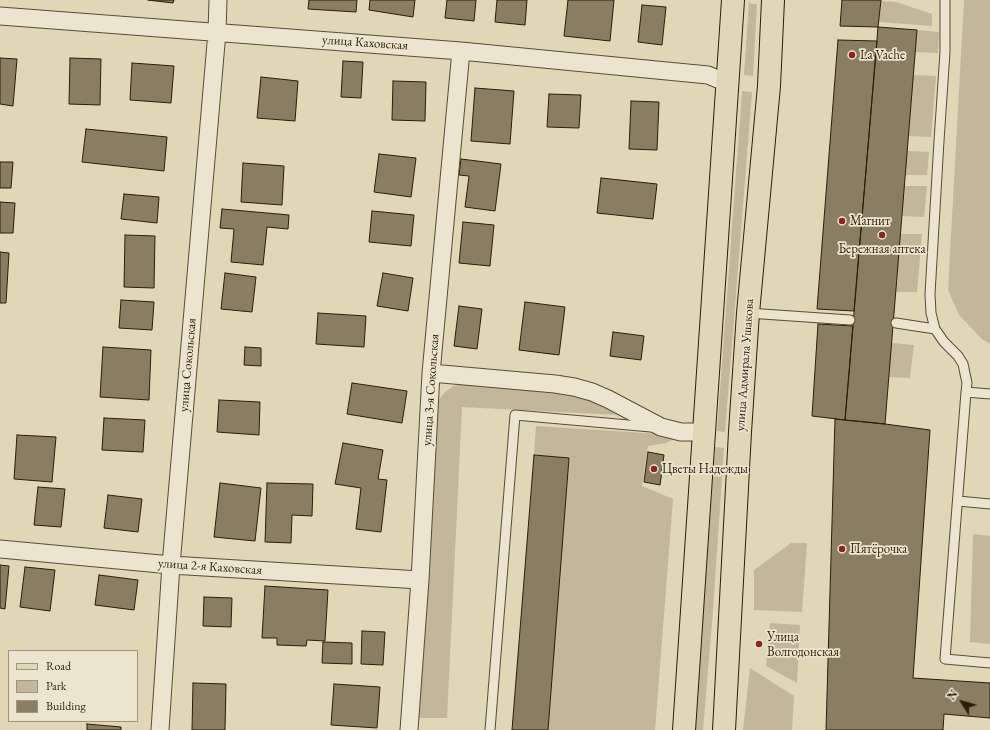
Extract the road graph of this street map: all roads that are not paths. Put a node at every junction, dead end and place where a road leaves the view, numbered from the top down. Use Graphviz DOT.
graph roads {
  1 [pos="218,0"];
  2 [pos="733,0"];
  3 [pos="773,0"];
  4 [pos="946,0"];
  5 [pos="0,16"];
  6 [pos="217,32"];
  7 [pos="461,51"];
  8 [pos="727,83"];
  9 [pos="748,313"];
  10 [pos="850,320"];
  11 [pos="896,323"];
  12 [pos="935,329"];
  13 [pos="431,373"];
  14 [pos="966,392"];
  15 [pos="990,394"];
  16 [pos="661,427"];
  17 [pos="703,432"];
  18 [pos="958,501"];
  19 [pos="990,504"];
  20 [pos="0,549"];
  21 [pos="171,565"];
  22 [pos="420,580"];
  23 [pos="990,663"];
  24 [pos="160,730"];
  25 [pos="409,730"];
  26 [pos="490,730"];
  27 [pos="684,730"];
  28 [pos="724,730"];
  1 -- 6 [label="street, улица Сокольская"];
  2 -- 8 [label="main road"];
  3 -- 9 [label="main road, улица Адмирала Ушакова"];
  4 -- 12 [label="lane"];
  5 -- 6 [label="street, улица Каховская"];
  6 -- 7 [label="street, улица Каховская"];
  6 -- 21 [label="street, улица Сокольская"];
  7 -- 8 [label="street, улица Каховская"];
  7 -- 13 [label="street, улица 3-я Сокольская"];
  8 -- 17 [label="main road"];
  9 -- 10 [label="lane"];
  9 -- 28 [label="main road, улица Адмирала Ушакова"];
  11 -- 12 [label="lane"];
  12 -- 14 [label="lane"];
  13 -- 16 [label="street"];
  13 -- 22 [label="street, улица 3-я Сокольская"];
  14 -- 15 [label="lane"];
  14 -- 18 [label="lane"];
  16 -- 17 [label="street"];
  16 -- 26 [label="lane"];
  17 -- 27 [label="main road"];
  18 -- 19 [label="lane"];
  18 -- 23 [label="lane"];
  20 -- 21 [label="street, улица 2-я Каховская"];
  21 -- 22 [label="street, улица 2-я Каховская"];
  21 -- 24 [label="street, улица Сокольская"];
  22 -- 25 [label="street, улица 3-я Сокольская"];
}
